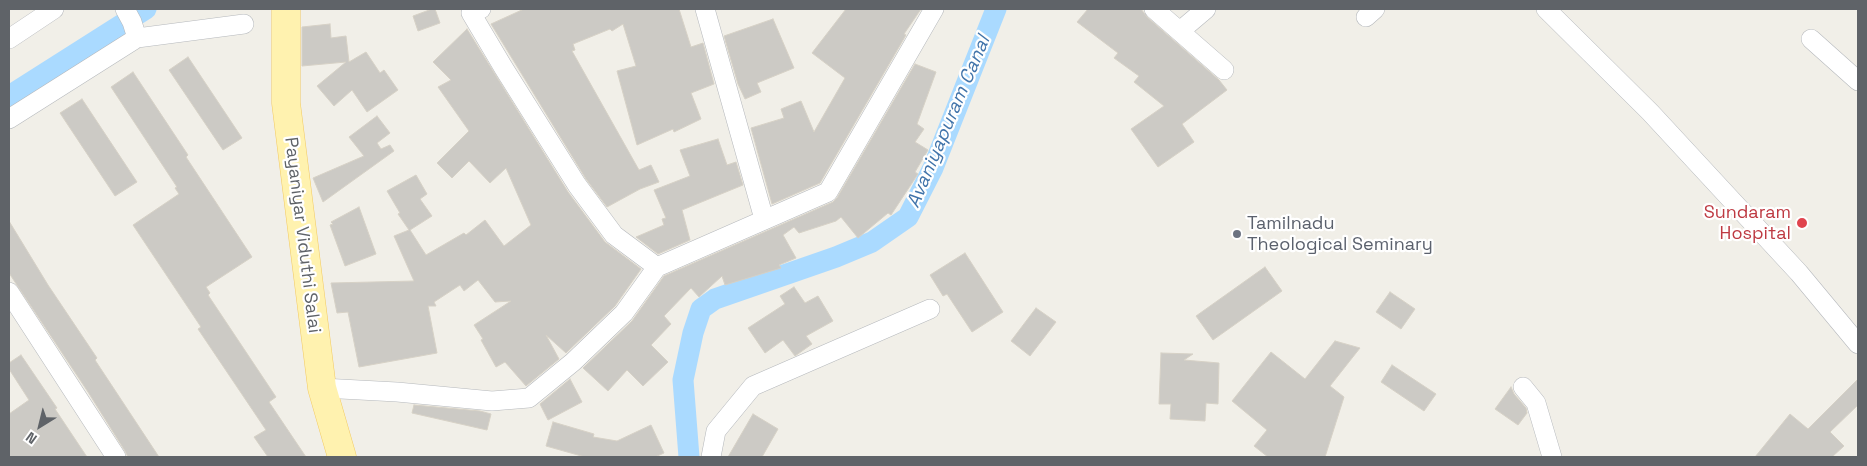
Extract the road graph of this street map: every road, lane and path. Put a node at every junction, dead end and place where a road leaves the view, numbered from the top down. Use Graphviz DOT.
graph roads {
  1 [pos="286,9"];
  2 [pos="480,9"];
  3 [pos="705,9"];
  4 [pos="934,9"];
  5 [pos="1154,9"];
  6 [pos="1206,9"];
  7 [pos="1546,9"];
  8 [pos="49,10"];
  9 [pos="132,23"];
  10 [pos="244,24"];
  11 [pos="1180,31"];
  12 [pos="9,39"];
  13 [pos="1811,40"];
  14 [pos="1224,70"];
  15 [pos="1858,80"];
  16 [pos="9,119"];
  17 [pos="764,219"];
  18 [pos="657,267"];
  19 [pos="9,292"];
  20 [pos="930,310"];
  21 [pos="1858,344"];
  22 [pos="1523,387"];
  23 [pos="322,388"];
  24 [pos="116,457"];
  25 [pos="342,457"];
  26 [pos="710,457"];
  27 [pos="1552,457"];
  1 -- 23 [label="main road, Payaniyar Viduthi Salai"];
  2 -- 18 [label="street"];
  3 -- 17 [label="street"];
  4 -- 17 [label="street"];
  5 -- 11 [label="street"];
  6 -- 11 [label="street"];
  7 -- 21 [label="street"];
  8 -- 12 [label="street"];
  9 -- 10 [label="street"];
  9 -- 16 [label="street"];
  11 -- 14 [label="street"];
  13 -- 15 [label="street"];
  17 -- 18 [label="street"];
  18 -- 23 [label="street"];
  19 -- 24 [label="street"];
  20 -- 26 [label="street"];
  22 -- 27 [label="street"];
  23 -- 25 [label="main road, Payaniyar Viduthi Salai"];
}
